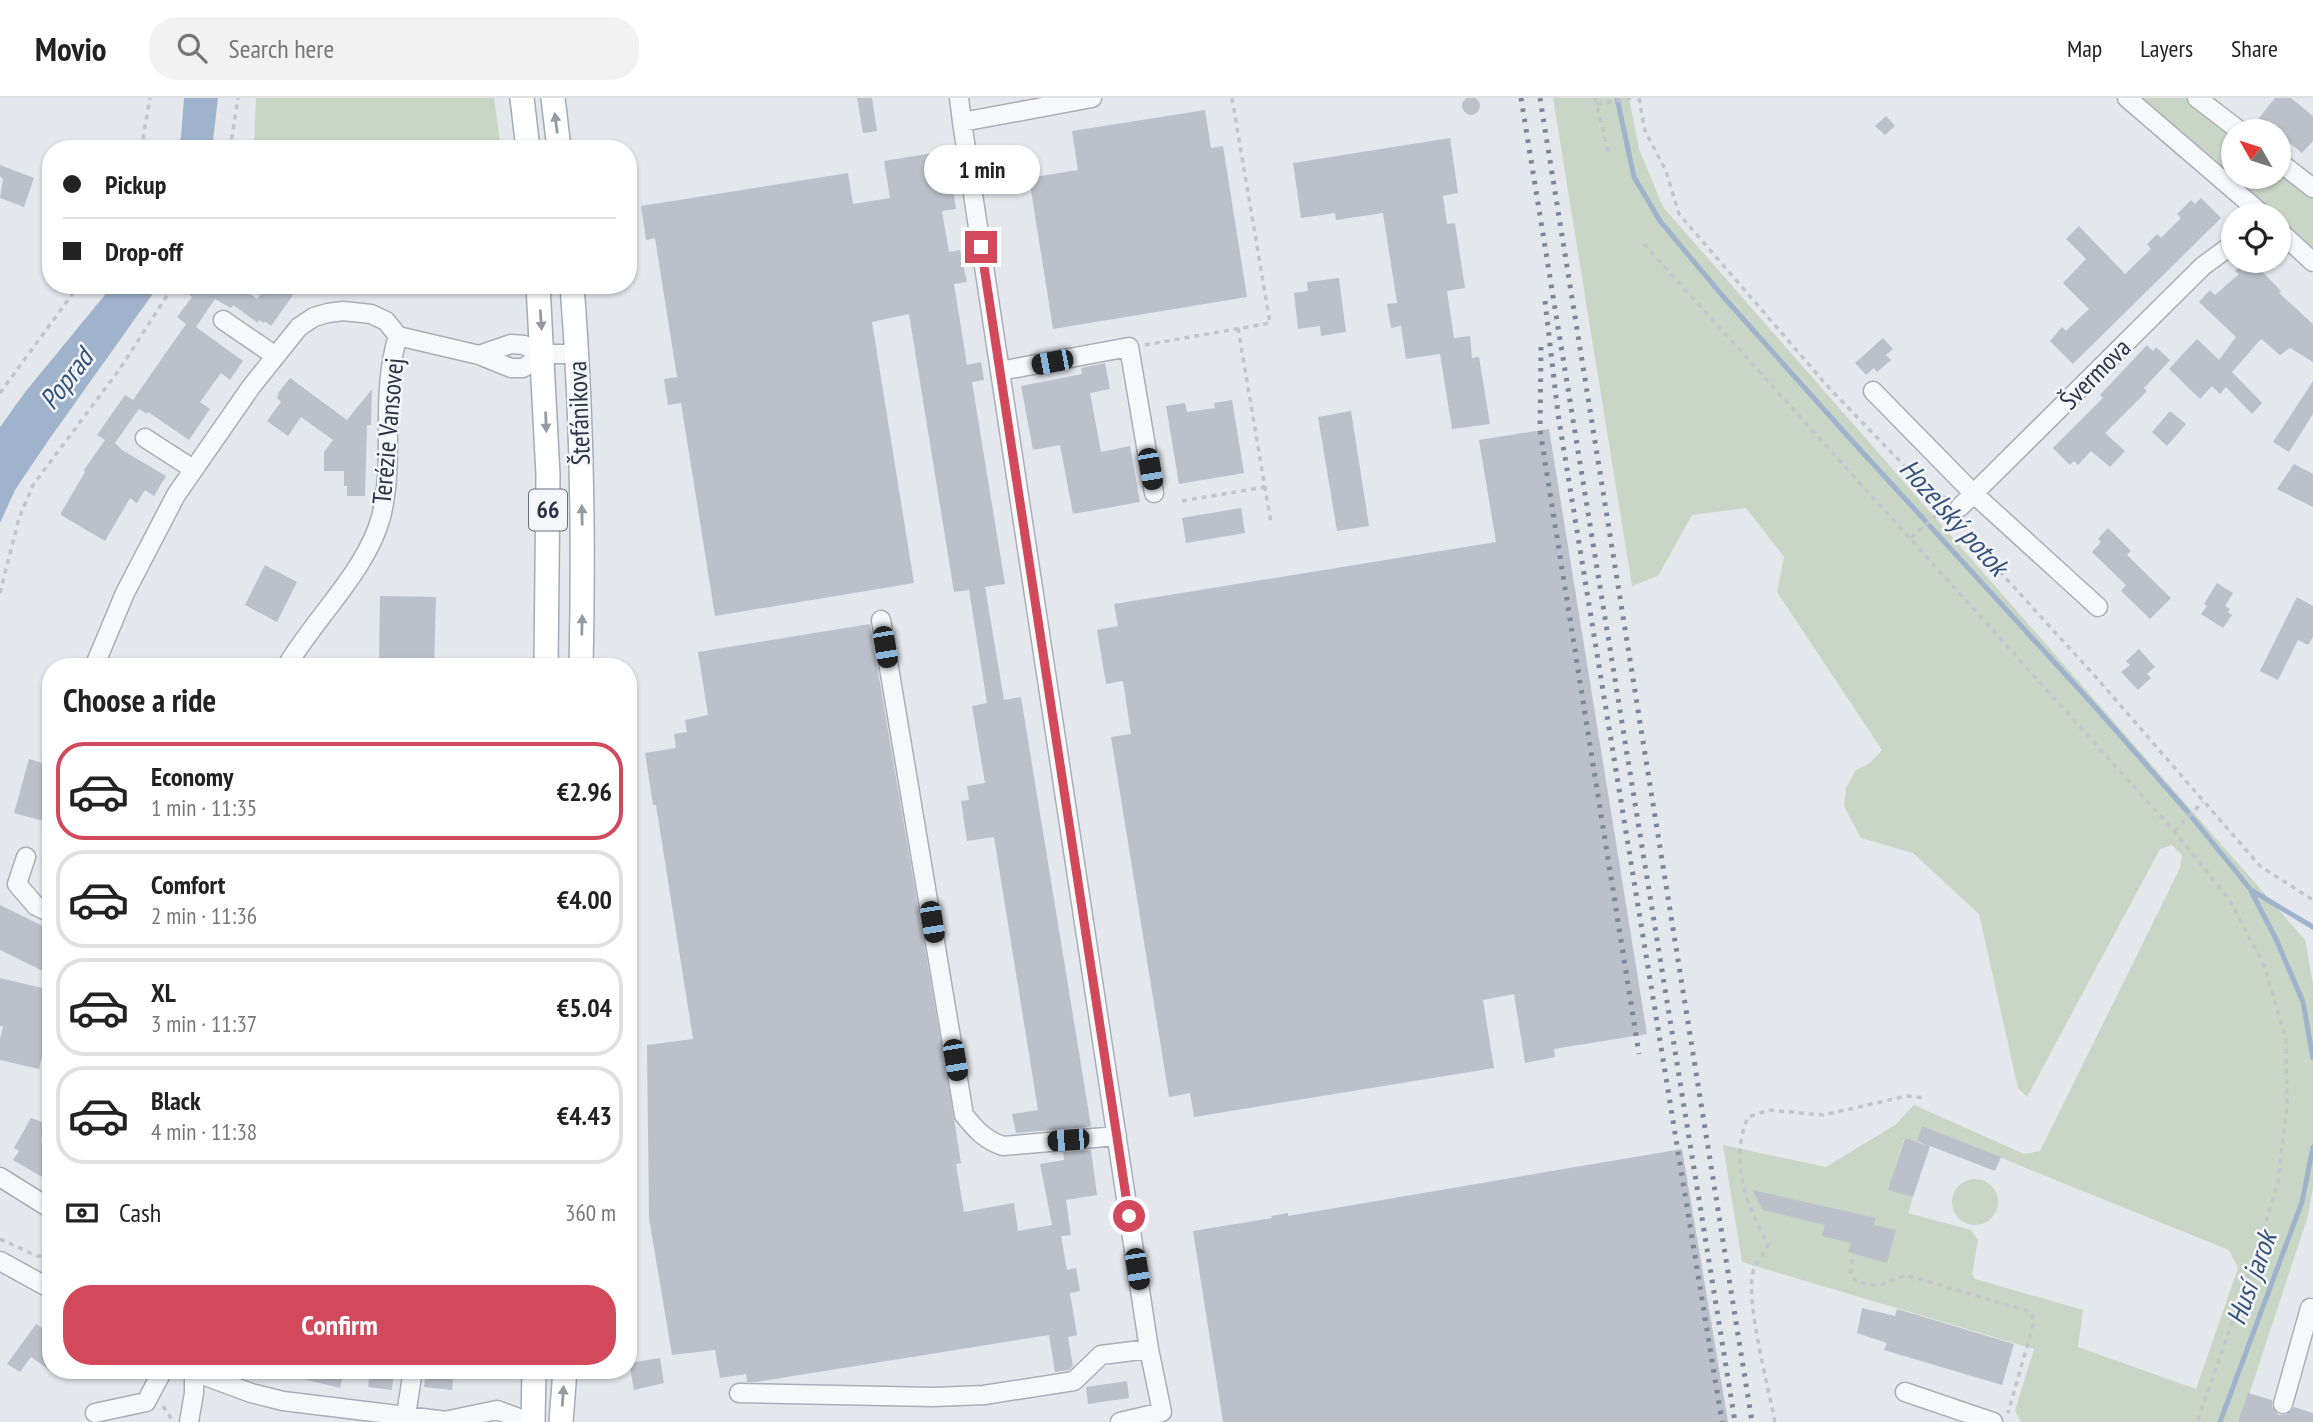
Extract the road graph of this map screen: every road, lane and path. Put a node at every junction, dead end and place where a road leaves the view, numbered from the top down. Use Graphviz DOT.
graph roads {
  1 [pos="150,98"];
  2 [pos="238,98"];
  3 [pos="522,98"];
  4 [pos="553,98"];
  5 [pos="959,98"];
  6 [pos="1092,98"];
  7 [pos="1232,98"];
  8 [pos="1595,98"];
  9 [pos="1631,98"];
  10 [pos="1639,98"];
  11 [pos="2127,98"];
  12 [pos="2197,98"];
  13 [pos="1597,104"];
  14 [pos="2224,119"];
  15 [pos="962,122"];
  16 [pos="143,140"];
  17 [pos="231,140"];
  18 [pos="527,140"];
  19 [pos="558,140"];
  20 [pos="1608,151"];
  21 [pos="2291,171"];
  22 [pos="2313,188"];
  23 [pos="2249,203"];
  24 [pos="2291,242"];
  25 [pos="1644,244"];
  26 [pos="2221,253"];
  27 [pos="2313,262"];
  28 [pos="72,294"];
  29 [pos="168,294"];
  30 [pos="539,294"];
  31 [pos="573,294"];
  32 [pos="223,320"];
  33 [pos="1238,328"];
  34 [pos="398,336"];
  35 [pos="1129,347"];
  36 [pos="543,354"];
  37 [pos="578,354"];
  38 [pos="274,355"];
  39 [pos="1000,371"];
  40 [pos="1873,391"];
  41 [pos="0,393"];
  42 [pos="145,438"];
  43 [pos="193,469"];
  44 [pos="1265,487"];
  45 [pos="1154,493"];
  46 [pos="1974,494"];
  47 [pos="1182,501"];
  48 [pos="1955,504"];
  49 [pos="1271,523"];
  50 [pos="1910,539"];
  51 [pos="0,593"];
  52 [pos="2098,607"];
  53 [pos="881,620"];
  54 [pos="98,658"];
  55 [pos="292,658"];
  56 [pos="546,658"];
  57 [pos="580,658"];
  58 [pos="2203,802"];
  59 [pos="2174,831"];
  60 [pos="26,857"];
  61 [pos="2313,900"];
  62 [pos="42,909"];
  63 [pos="1926,1098"];
  64 [pos="1117,1136"];
  65 [pos="0,1177"];
  66 [pos="42,1203"];
  67 [pos="0,1239"];
  68 [pos="42,1257"];
  69 [pos="1853,1259"];
  70 [pos="0,1261"];
  71 [pos="42,1284"];
  72 [pos="2312,1307"];
  73 [pos="1149,1349"];
  74 [pos="158,1379"];
  75 [pos="192,1379"];
  76 [pos="213,1379"];
  77 [pos="412,1379"];
  78 [pos="534,1379"];
  79 [pos="564,1379"];
  80 [pos="1905,1392"];
  81 [pos="739,1393"];
  82 [pos="2283,1404"];
  83 [pos="95,1413"];
  84 [pos="406,1415"];
  85 [pos="1149,1418"];
  86 [pos="452,1421"];
  87 [pos="189,1422"];
  88 [pos="532,1422"];
  89 [pos="561,1422"];
  90 [pos="1120,1422"];
  91 [pos="1775,1422"];
  92 [pos="1993,1422"];
  93 [pos="2005,1422"];
  94 [pos="2197,1422"];
  1 -- 16 [label="path"];
  2 -- 17 [label="path"];
  3 -- 18 [label="main road"];
  19 -- 4 [label="main road, one-way"];
  5 -- 15 [label="street"];
  6 -- 15 [label="street"];
  7 -- 33 [label="path"];
  8 -- 13 [label="path"];
  9 -- 13 [label="path"];
  10 -- 48 [label="path"];
  11 -- 23 [label="street"];
  12 -- 14 [label="street"];
  13 -- 20 [label="path"];
  15 -- 39 [label="street"];
  21 -- 22 [label="street"];
  24 -- 27 [label="street"];
  25 -- 50 [label="path"];
  26 -- 46 [label="street, Švermova"];
  28 -- 41 [label="path"];
  29 -- 51 [label="path"];
  30 -- 36 [label="main road, Štefánikova / 66, one-way"];
  31 -- 37 [label="main road, Štefánikova / 66"];
  32 -- 38 [label="street"];
  33 -- 35 [label="path"];
  33 -- 44 [label="path"];
  34 -- 36 [label="street, Terézie Vansovej"];
  34 -- 38 [label="street, Terézie Vansovej"];
  34 -- 55 [label="street, Terézie Vansovej"];
  35 -- 39 [label="street"];
  35 -- 45 [label="street"];
  36 -- 37 [label="street"];
  36 -- 56 [label="main road, Štefánikova / 66, one-way"];
  57 -- 37 [label="main road, Štefánikova / 66, one-way"];
  38 -- 43 [label="street, Terézie Vansovej"];
  39 -- 64 [label="street"];
  40 -- 46 [label="street"];
  42 -- 43 [label="street"];
  43 -- 54 [label="street, Terézie Vansovej"];
  44 -- 47 [label="path"];
  44 -- 49 [label="path"];
  46 -- 48 [label="street, Švermova"];
  46 -- 52 [label="street"];
  48 -- 50 [label="path"];
  48 -- 58 [label="path"];
  50 -- 59 [label="path"];
  53 -- 64 [label="street"];
  58 -- 59 [label="path"];
  58 -- 61 [label="path"];
  59 -- 94 [label="path"];
  60 -- 62 [label="street"];
  63 -- 91 [label="path"];
  64 -- 73 [label="street"];
  65 -- 66 [label="street"];
  67 -- 68 [label="path"];
  69 -- 93 [label="path"];
  70 -- 71 [label="street"];
  72 -- 82 [label="street"];
  73 -- 81 [label="street"];
  73 -- 85 [label="street"];
  74 -- 83 [label="street"];
  75 -- 87 [label="street"];
  76 -- 84 [label="street"];
  77 -- 84 [label="street"];
  78 -- 88 [label="main road"];
  89 -- 79 [label="main road, one-way"];
  80 -- 92 [label="street"];
  84 -- 86 [label="street"];
  85 -- 90 [label="street"];
  86 -- 88 [label="street"];
}
